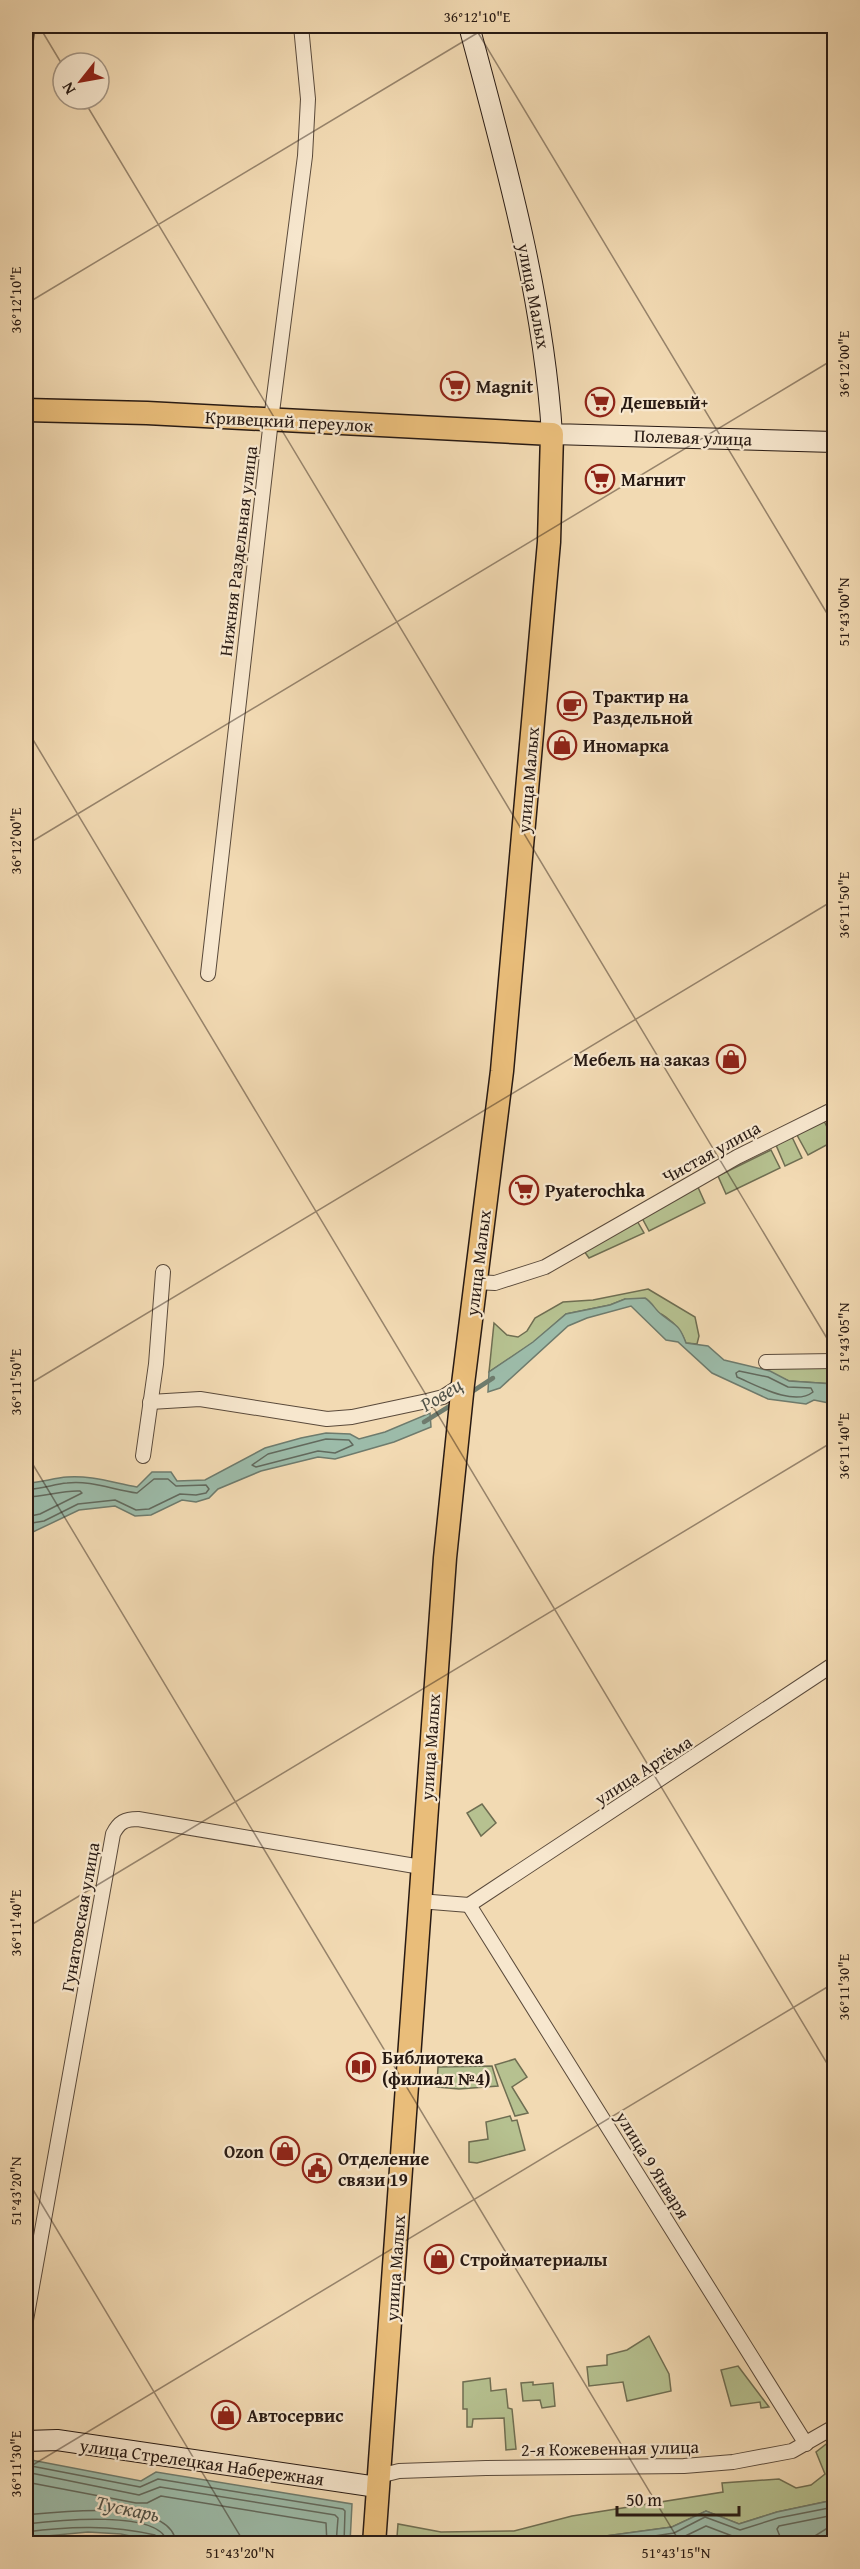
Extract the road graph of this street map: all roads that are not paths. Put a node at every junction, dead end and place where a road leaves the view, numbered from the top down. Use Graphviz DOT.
graph roads {
  1 [pos="28,26"];
  2 [pos="301,26"];
  3 [pos="469,26"];
  4 [pos="26,40"];
  5 [pos="26,410"];
  6 [pos="272,420"];
  7 [pos="552,434"];
  8 [pos="834,442"];
  9 [pos="208,974"];
  10 [pos="834,1109"];
  11 [pos="163,1272"];
  12 [pos="475,1282"];
  13 [pos="834,1361"];
  14 [pos="766,1362"];
  15 [pos="463,1384"];
  16 [pos="150,1402"];
  17 [pos="143,1456"];
  18 [pos="834,1664"];
  19 [pos="421,1867"];
  20 [pos="419,1901"];
  21 [pos="469,1905"];
  22 [pos="26,2320"];
  23 [pos="834,2427"];
  24 [pos="26,2441"];
  25 [pos="806,2444"];
  26 [pos="378,2491"];
  27 [pos="374,2544"];
  1 -- 4 [label="street"];
  2 -- 6 [label="street, Нижняя Раздельная улица"];
  3 -- 7 [label="street, улица Малых"];
  5 -- 6 [label="main road, Кривецкий переулок"];
  6 -- 7 [label="main road, Кривецкий переулок"];
  6 -- 9 [label="street, Нижняя Раздельная улица"];
  7 -- 8 [label="street, Полевая улица"];
  7 -- 12 [label="main road, улица Малых"];
  10 -- 12 [label="street, Чистая улица"];
  11 -- 16 [label="street"];
  12 -- 15 [label="main road, улица Малых"];
  13 -- 14 [label="street"];
  15 -- 16 [label="street"];
  15 -- 19 [label="main road, улица Малых"];
  16 -- 17 [label="street"];
  18 -- 21 [label="street, улица Артёма"];
  19 -- 20 [label="main road, улица Малых"];
  19 -- 22 [label="street, Гунатовская улица"];
  20 -- 21 [label="street"];
  20 -- 26 [label="main road, улица Малых"];
  21 -- 25 [label="street, улица 9 Января"];
  23 -- 25 [label="street, 2-я Кожевенная улица"];
  24 -- 26 [label="street, улица Стрелецкая Набережная"];
  25 -- 26 [label="street, 2-я Кожевенная улица"];
  26 -- 27 [label="main road, улица Малых"];
}
